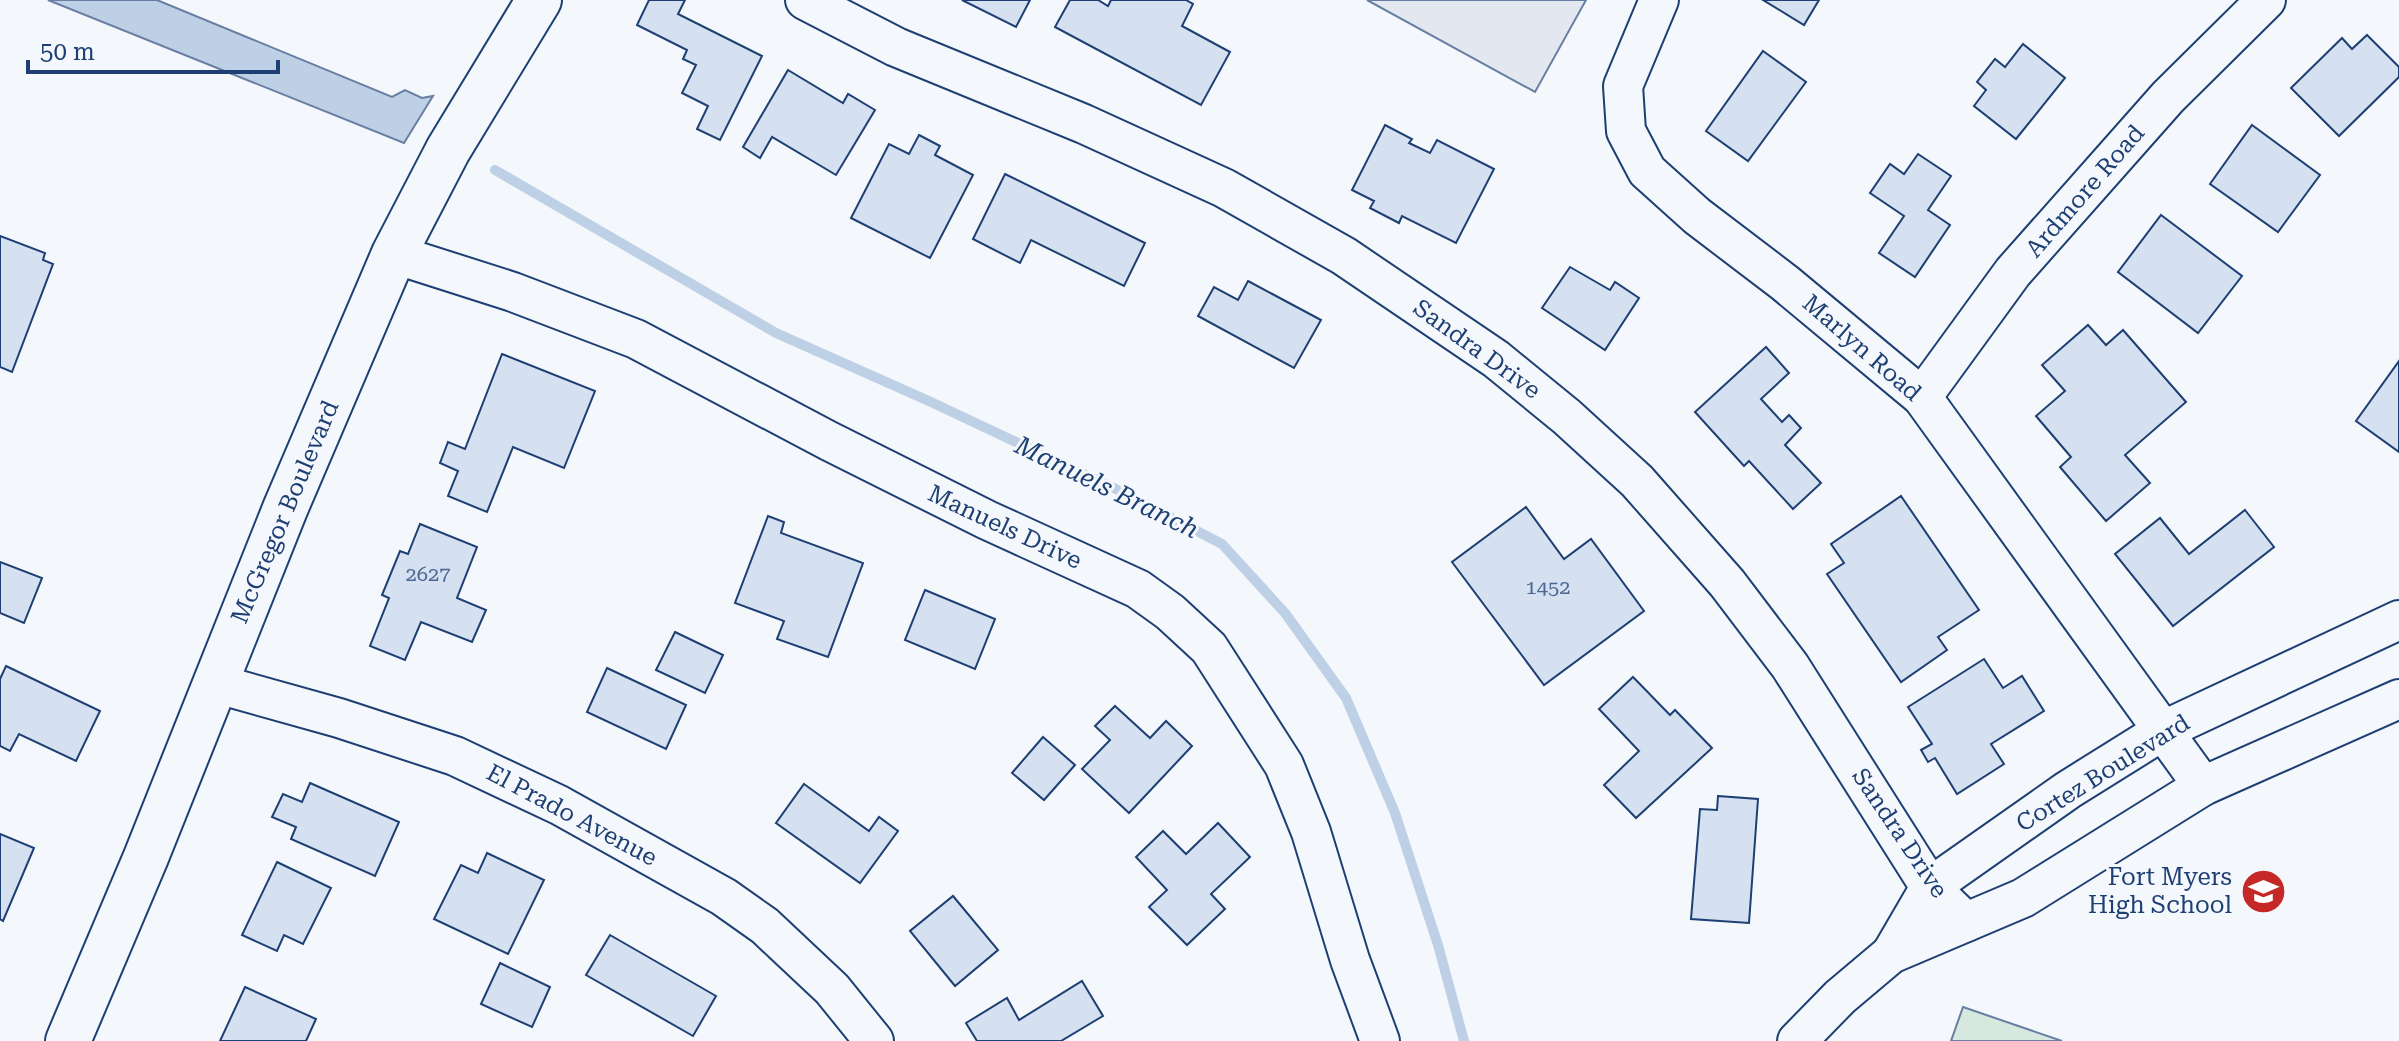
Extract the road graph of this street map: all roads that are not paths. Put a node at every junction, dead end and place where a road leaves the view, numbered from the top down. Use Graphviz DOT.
graph roads {
  1 [pos="539,0"];
  2 [pos="805,0"];
  3 [pos="1659,0"];
  4 [pos="2266,0"];
  5 [pos="394,254"];
  6 [pos="1922,397"];
  7 [pos="2399,620"];
  8 [pos="214,683"];
  9 [pos="2399,699"];
  10 [pos="2164,730"];
  11 [pos="2203,786"];
  12 [pos="1930,887"];
  13 [pos="1966,922"];
  14 [pos="1891,954"];
  15 [pos="68,1041"];
  16 [pos="874,1041"];
  17 [pos="1380,1041"];
  18 [pos="1797,1041"];
  1 -- 5 [label="main road, McGregor Boulevard"];
  2 -- 12 [label="street, Sandra Drive"];
  3 -- 6 [label="street, Marlyn Road"];
  4 -- 6 [label="street, Ardmore Road"];
  5 -- 8 [label="main road, McGregor Boulevard"];
  5 -- 17 [label="street, Manuels Drive"];
  6 -- 10 [label="street, Marlyn Road"];
  7 -- 10 [label="street, Cortez Boulevard"];
  8 -- 15 [label="main road, McGregor Boulevard"];
  8 -- 16 [label="street, El Prado Avenue"];
  9 -- 11 [label="street, Cortez Boulevard"];
  10 -- 11 [label="street, Marlyn Road"];
  10 -- 12 [label="street, Cortez Boulevard"];
  11 -- 13 [label="street, Cortez Boulevard"];
  12 -- 13 [label="street, Sandra Drive"];
  12 -- 14 [label="street, Cortez Boulevard"];
  13 -- 14 [label="street, Cortez Boulevard"];
  14 -- 18 [label="street, Cortez Boulevard"];
}
